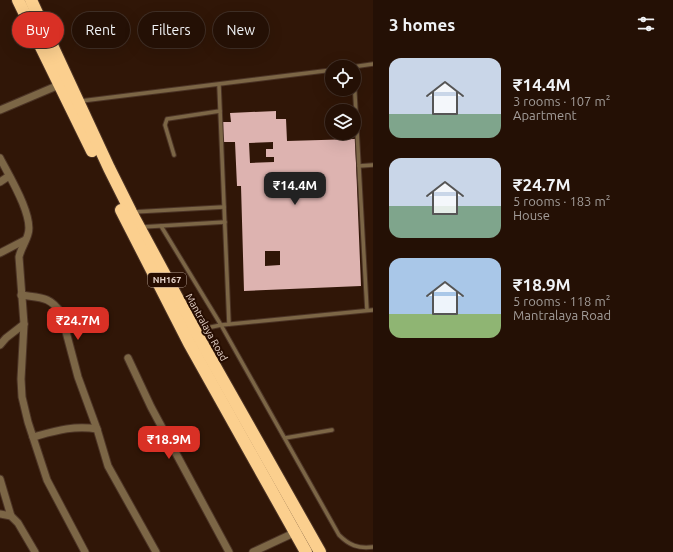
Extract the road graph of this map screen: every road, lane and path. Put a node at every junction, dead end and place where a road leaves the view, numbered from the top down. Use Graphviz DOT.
graph roads {
  1 [pos="18,0"];
  2 [pos="31,0"];
  3 [pos="373,64"];
  4 [pos="361,66"];
  5 [pos="325,71"];
  6 [pos="59,85"];
  7 [pos="218,85"];
  8 [pos="355,96"];
  9 [pos="73,103"];
  10 [pos="0,110"];
  11 [pos="220,111"];
  12 [pos="174,155"];
  13 [pos="0,158"];
  14 [pos="373,165"];
  15 [pos="359,166"];
  16 [pos="9,176"];
  17 [pos="0,182"];
  18 [pos="224,207"];
  19 [pos="126,212"];
  20 [pos="225,222"];
  21 [pos="161,226"];
  22 [pos="134,227"];
  23 [pos="25,240"];
  24 [pos="0,252"];
  25 [pos="21,296"];
  26 [pos="367,310"];
  27 [pos="373,310"];
  28 [pos="24,324"];
  29 [pos="229,324"];
  30 [pos="221,325"];
  31 [pos="189,332"];
  32 [pos="0,345"];
  33 [pos="128,358"];
  34 [pos="97,429"];
  35 [pos="332,430"];
  36 [pos="33,437"];
  37 [pos="285,438"];
  38 [pos="0,479"];
  39 [pos="0,514"];
  40 [pos="11,516"];
  41 [pos="300,530"];
  42 [pos="373,547"];
  43 [pos="35,552"];
  44 [pos="86,552"];
  45 [pos="156,552"];
  46 [pos="229,552"];
  47 [pos="253,552"];
  48 [pos="306,552"];
  49 [pos="320,552"];
  1 -- 6 [label="highway, NH167"];
  2 -- 9 [label="highway, NH167"];
  3 -- 4 [label="lane"];
  5 -- 7 [label="lane"];
  6 -- 9 [label="highway, NH167"];
  6 -- 10 [label="street"];
  7 -- 9 [label="lane"];
  7 -- 11 [label="lane"];
  8 -- 15 [label="lane"];
  9 -- 19 [label="highway, NH167"];
  11 -- 12 [label="lane"];
  11 -- 18 [label="lane"];
  13 -- 16 [label="street"];
  14 -- 15 [label="lane"];
  15 -- 26 [label="lane"];
  16 -- 17 [label="street"];
  16 -- 23 [label="street"];
  18 -- 19 [label="lane"];
  18 -- 20 [label="lane"];
  19 -- 22 [label="highway, NH167"];
  20 -- 21 [label="lane"];
  20 -- 29 [label="lane"];
  21 -- 22 [label="lane"];
  21 -- 30 [label="lane"];
  22 -- 31 [label="highway, NH167"];
  23 -- 24 [label="street"];
  23 -- 25 [label="street"];
  25 -- 28 [label="street"];
  25 -- 34 [label="street"];
  26 -- 27 [label="lane"];
  26 -- 29 [label="lane"];
  28 -- 32 [label="street"];
  28 -- 36 [label="street"];
  29 -- 30 [label="lane"];
  30 -- 31 [label="lane"];
  30 -- 37 [label="lane"];
  31 -- 41 [label="highway, NH167"];
  33 -- 46 [label="street"];
  34 -- 36 [label="street"];
  34 -- 45 [label="street"];
  35 -- 37 [label="lane"];
  36 -- 44 [label="street"];
  37 -- 42 [label="lane"];
  38 -- 40 [label="street"];
  39 -- 40 [label="street"];
  40 -- 43 [label="street"];
  41 -- 47 [label="street"];
  41 -- 48 [label="highway, NH167"];
  41 -- 49 [label="highway, NH167"];
}
